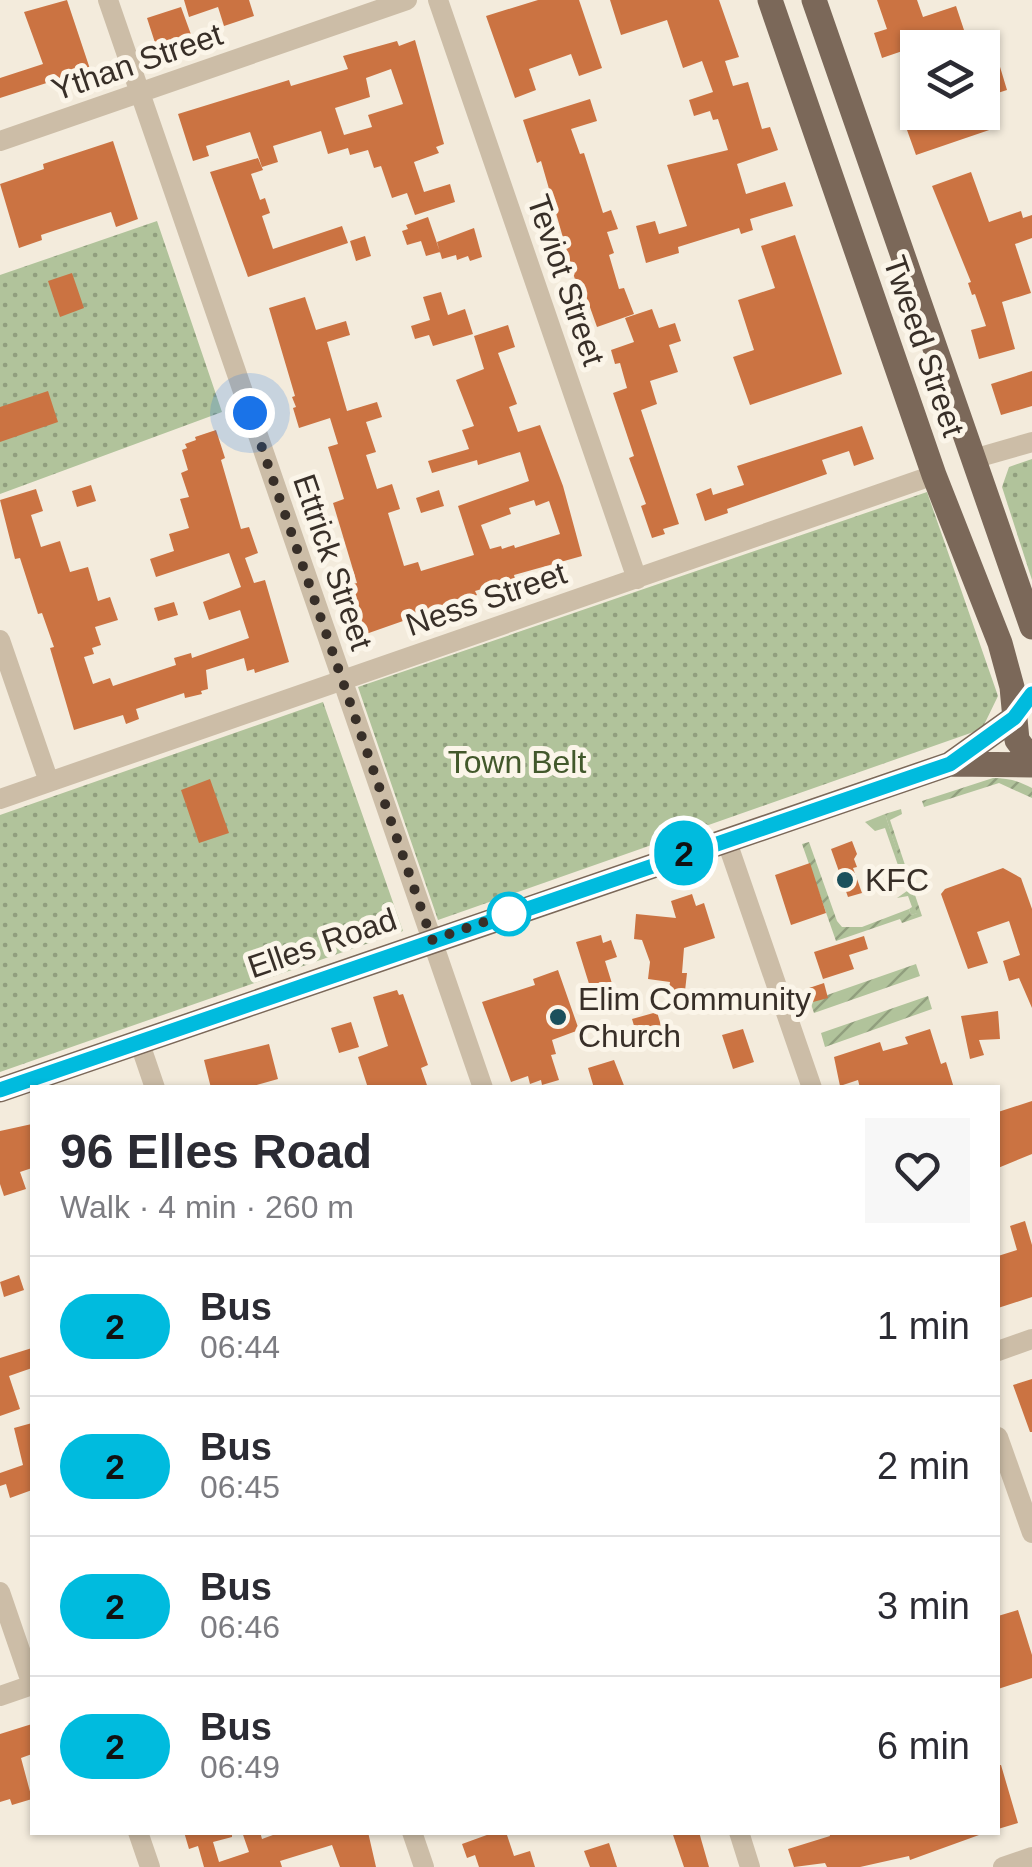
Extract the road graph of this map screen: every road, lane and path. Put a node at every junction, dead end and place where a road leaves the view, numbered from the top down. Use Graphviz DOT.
graph roads {
  1 [pos="108,0"];
  2 [pos="408,0"];
  3 [pos="438,0"];
  4 [pos="770,0"];
  5 [pos="814,0"];
  6 [pos="140,92"];
  7 [pos="0,141"];
  8 [pos="1032,442"];
  9 [pos="973,459"];
  10 [pos="934,475"];
  11 [pos="945,503"];
  12 [pos="637,578"];
  13 [pos="1032,628"];
  14 [pos="0,640"];
  15 [pos="342,680"];
  16 [pos="1020,709"];
  17 [pos="1032,763"];
  18 [pos="950,764"];
  19 [pos="49,782"];
  20 [pos="0,799"];
  21 [pos="726,839"];
  22 [pos="432,940"];
  23 [pos="139,1041"];
  24 [pos="154,1085"];
  25 [pos="482,1085"];
  26 [pos="811,1085"];
  27 [pos="0,1090"];
  28 [pos="1032,1340"];
  29 [pos="1000,1350"];
  30 [pos="1000,1443"];
  31 [pos="1032,1533"];
  32 [pos="0,1592"];
  33 [pos="30,1679"];
  34 [pos="30,1686"];
  35 [pos="0,1696"];
  36 [pos="139,1835"];
  37 [pos="413,1835"];
  38 [pos="739,1835"];
  39 [pos="1032,1857"];
  40 [pos="150,1867"];
  41 [pos="424,1867"];
  42 [pos="750,1867"];
  43 [pos="1004,1867"];
  1 -- 6 [label="street, Ettrick Street"];
  2 -- 6 [label="street, Ythan Street"];
  3 -- 12 [label="street, Teviot Street"];
  4 -- 10 [label="main road, Tweed Street"];
  5 -- 9 [label="main road, Tweed Street"];
  6 -- 7 [label="street, Ythan Street"];
  6 -- 15 [label="street, Ettrick Street"];
  8 -- 9 [label="street"];
  9 -- 11 [label="main road"];
  9 -- 13 [label="main road, Tweed Street"];
  10 -- 11 [label="main road, Tweed Street"];
  10 -- 12 [label="street, Ness Street"];
  11 -- 16 [label="main road, Tweed Street"];
  12 -- 15 [label="street, Ness Street"];
  14 -- 19 [label="street"];
  15 -- 19 [label="street, Ness Street"];
  15 -- 22 [label="street, Ettrick Street"];
  16 -- 17 [label="main road, Tweed Street"];
  16 -- 18 [label="main road, Elles Road"];
  17 -- 18 [label="main road, Elles Road"];
  18 -- 21 [label="main road, Elles Road"];
  19 -- 20 [label="street, Ness Street"];
  21 -- 22 [label="main road, Elles Road"];
  21 -- 26 [label="street"];
  22 -- 23 [label="main road, Elles Road"];
  22 -- 25 [label="street, Ettrick Street"];
  23 -- 24 [label="street"];
  23 -- 27 [label="main road, Elles Road"];
  28 -- 29 [label="street"];
  30 -- 31 [label="street"];
  32 -- 33 [label="street"];
  34 -- 35 [label="street"];
  36 -- 40 [label="street"];
  37 -- 41 [label="street"];
  38 -- 42 [label="street"];
  39 -- 43 [label="street"];
}
